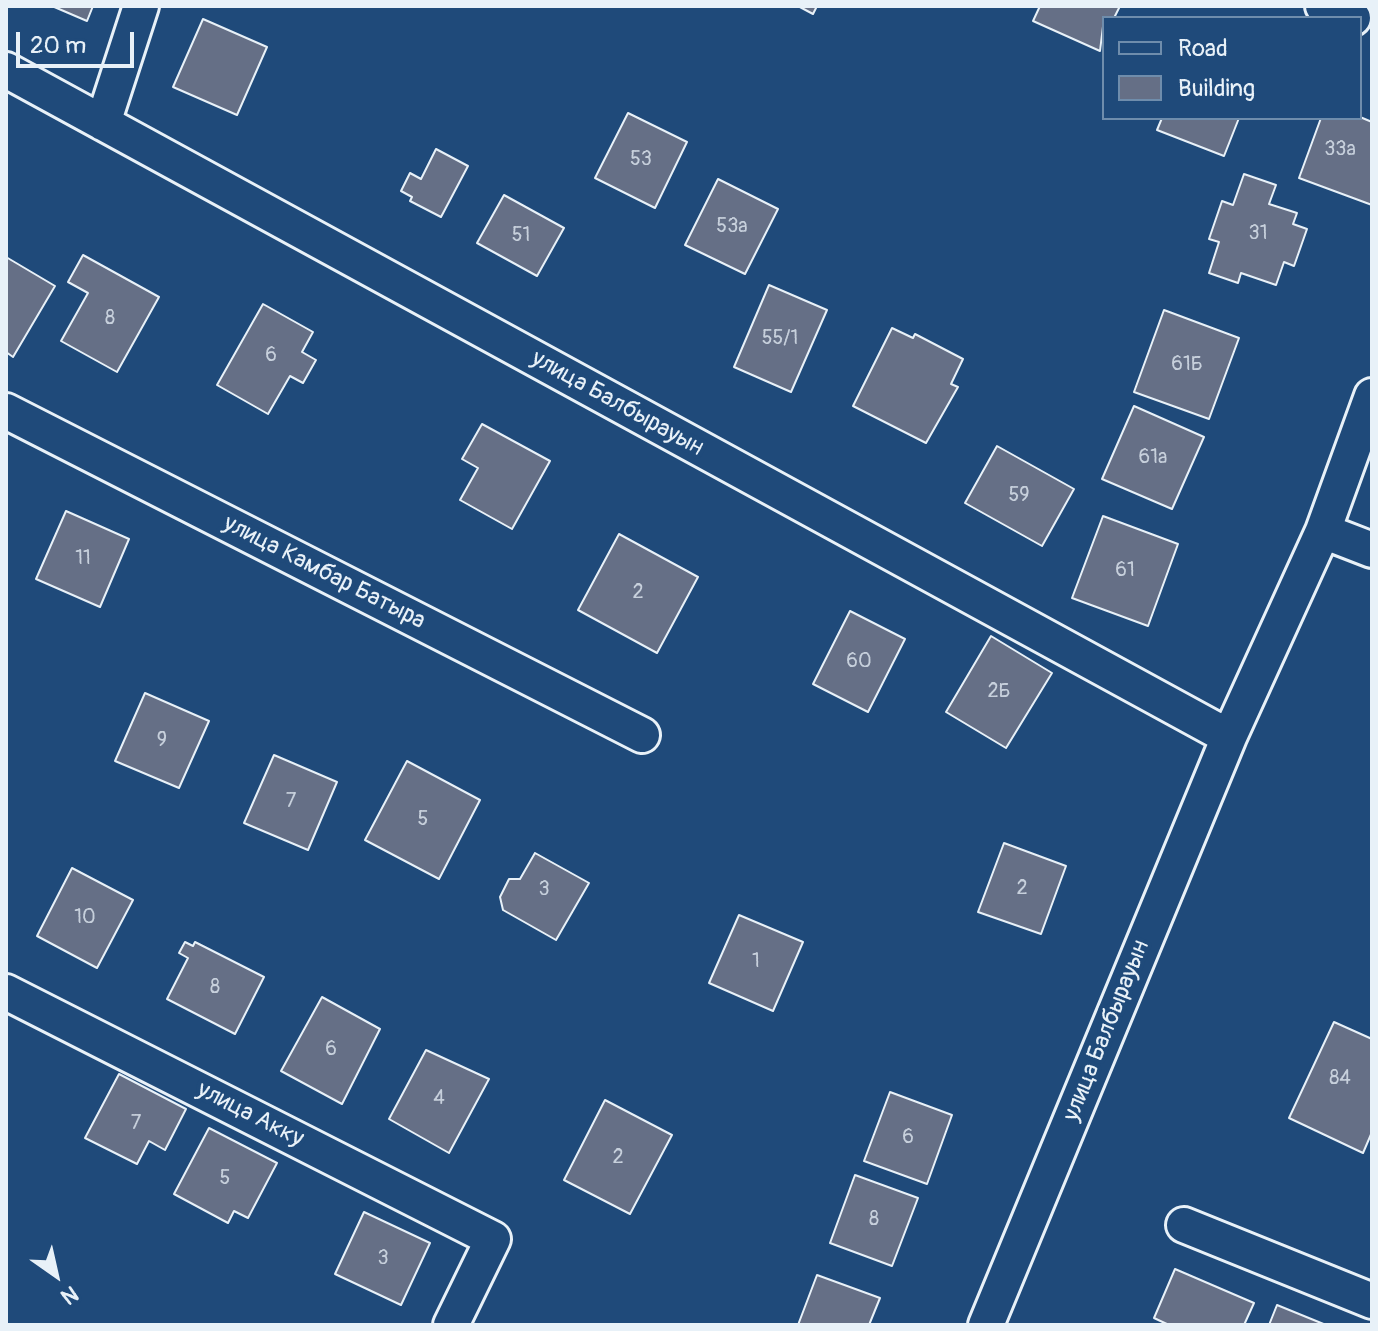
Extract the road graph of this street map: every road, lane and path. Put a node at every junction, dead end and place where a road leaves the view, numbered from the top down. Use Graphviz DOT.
graph roads {
  1 [pos="141,6"];
  2 [pos="1323,6"];
  3 [pos="1348,16"];
  4 [pos="6,70"];
  5 [pos="103,123"];
  6 [pos="1372,396"];
  7 [pos="6,411"];
  8 [pos="1323,531"];
  9 [pos="1372,550"];
  10 [pos="642,735"];
  11 [pos="1229,737"];
  12 [pos="6,992"];
  13 [pos="1184,1225"];
  14 [pos="1372,1301"];
  15 [pos="451,1325"];
  16 [pos="986,1325"];
  1 -- 5 [label="street"];
  2 -- 3 [label="street"];
  4 -- 5 [label="street, улица Балбырауын"];
  5 -- 11 [label="street, улица Балбырауын"];
  6 -- 8 [label="street, улица Балбырауын"];
  7 -- 10 [label="street, улица Камбар Батыра"];
  8 -- 9 [label="street"];
  8 -- 11 [label="street, улица Балбырауын"];
  11 -- 16 [label="street, улица Балбырауын"];
  12 -- 15 [label="street, улица Акку"];
  13 -- 14 [label="street"];
}
